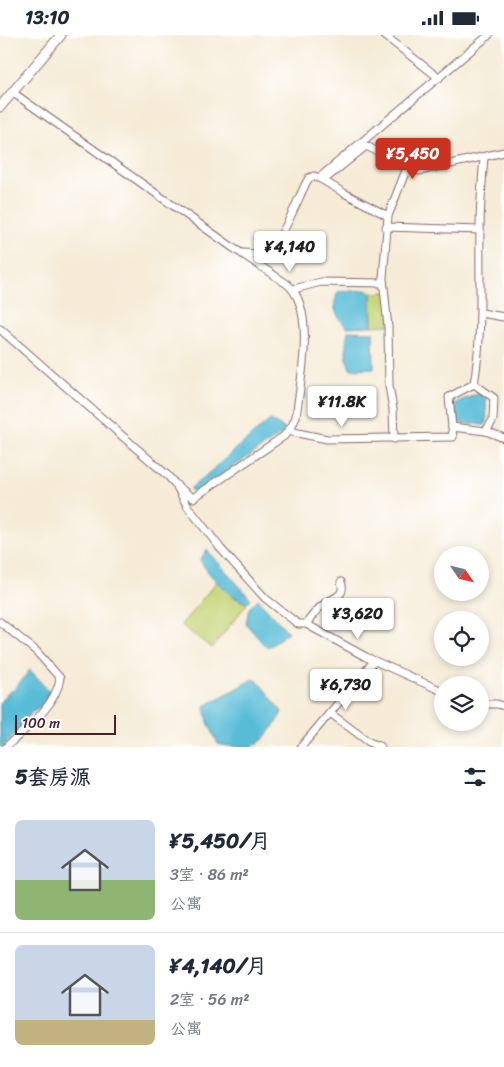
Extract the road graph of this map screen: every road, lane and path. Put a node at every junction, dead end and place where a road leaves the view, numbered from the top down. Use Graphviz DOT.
graph roads {
  1 [pos="61,35"];
  2 [pos="384,35"];
  3 [pos="489,35"];
  4 [pos="438,78"];
  5 [pos="12,92"];
  6 [pos="0,107"];
  7 [pos="504,152"];
  8 [pos="484,157"];
  9 [pos="408,165"];
  10 [pos="322,179"];
  11 [pos="388,215"];
  12 [pos="386,227"];
  13 [pos="480,230"];
  14 [pos="240,253"];
  15 [pos="383,283"];
  16 [pos="294,289"];
  17 [pos="481,313"];
  18 [pos="504,317"];
  19 [pos="0,329"];
  20 [pos="474,383"];
  21 [pos="452,427"];
  22 [pos="288,431"];
  23 [pos="486,431"];
  24 [pos="504,438"];
  25 [pos="394,439"];
  26 [pos="176,485"];
  27 [pos="341,582"];
  28 [pos="0,622"];
  29 [pos="306,624"];
  30 [pos="374,661"];
  31 [pos="434,687"];
  32 [pos="489,704"];
  33 [pos="504,706"];
  34 [pos="330,713"];
  35 [pos="6,747"];
  36 [pos="302,747"];
  37 [pos="381,747"];
  1 -- 5 [label="street"];
  2 -- 4 [label="street"];
  3 -- 4 [label="street"];
  4 -- 10 [label="street"];
  5 -- 6 [label="street"];
  5 -- 14 [label="street"];
  7 -- 8 [label="street"];
  8 -- 9 [label="street"];
  8 -- 13 [label="street"];
  9 -- 10 [label="street"];
  9 -- 11 [label="street"];
  10 -- 11 [label="street"];
  10 -- 14 [label="street"];
  11 -- 12 [label="street"];
  12 -- 13 [label="street"];
  12 -- 15 [label="street"];
  13 -- 17 [label="street"];
  14 -- 16 [label="street"];
  15 -- 16 [label="street"];
  15 -- 25 [label="street"];
  16 -- 22 [label="street"];
  17 -- 18 [label="street"];
  17 -- 20 [label="street"];
  19 -- 26 [label="street"];
  20 -- 21 [label="street"];
  20 -- 23 [label="street"];
  21 -- 23 [label="street"];
  21 -- 25 [label="street"];
  22 -- 25 [label="street"];
  22 -- 26 [label="street"];
  23 -- 24 [label="street"];
  26 -- 29 [label="street"];
  27 -- 29 [label="street"];
  28 -- 35 [label="street"];
  29 -- 30 [label="street"];
  30 -- 31 [label="street"];
  30 -- 34 [label="street"];
  32 -- 33 [label="street"];
  34 -- 36 [label="street"];
  34 -- 37 [label="street"];
}
